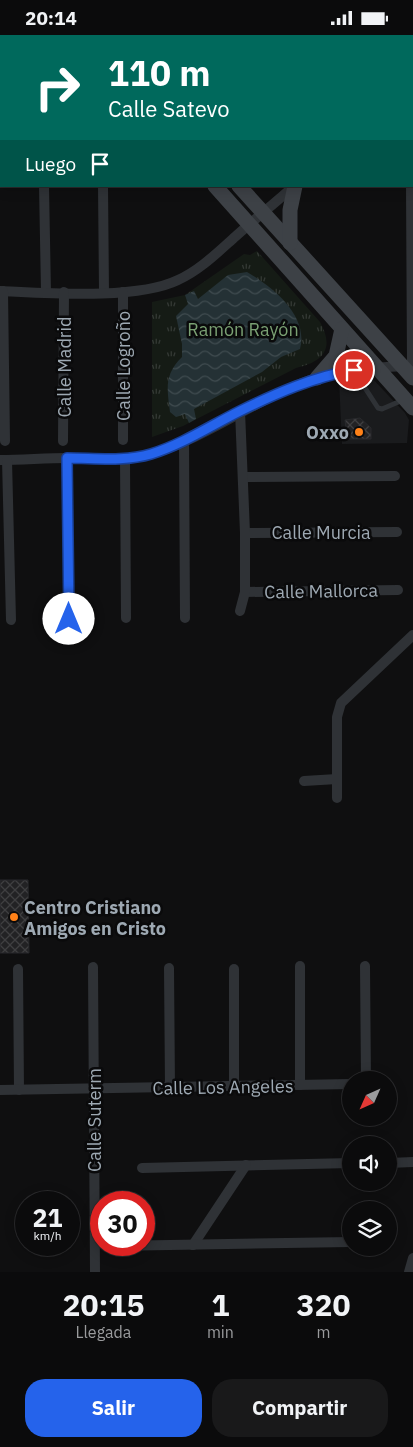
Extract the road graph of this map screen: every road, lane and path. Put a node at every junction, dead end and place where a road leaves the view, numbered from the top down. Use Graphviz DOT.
graph roads {
  1 [pos="44,187"];
  2 [pos="103,187"];
  3 [pos="216,187"];
  4 [pos="240,187"];
  5 [pos="294,187"];
  6 [pos="295,187"];
  7 [pos="411,187"];
  8 [pos="262,213"];
  9 [pos="248,225"];
  10 [pos="290,243"];
  11 [pos="1,291"];
  12 [pos="46,292"];
  13 [pos="64,292"];
  14 [pos="104,292"];
  15 [pos="123,292"];
  16 [pos="342,329"];
  17 [pos="409,366"];
  18 [pos="377,367"];
  19 [pos="354,370"];
  20 [pos="317,378"];
  21 [pos="413,378"];
  22 [pos="409,403"];
  23 [pos="240,411"];
  24 [pos="123,440"];
  25 [pos="5,441"];
  26 [pos="64,441"];
  27 [pos="184,442"];
  28 [pos="67,458"];
  29 [pos="125,459"];
  30 [pos="3,460"];
  31 [pos="395,476"];
  32 [pos="244,477"];
  33 [pos="397,532"];
  34 [pos="245,533"];
  35 [pos="398,590"];
  36 [pos="245,592"];
  37 [pos="240,611"];
  38 [pos="126,618"];
  39 [pos="185,618"];
  40 [pos="69,619"];
  41 [pos="11,621"];
  42 [pos="413,635"];
  43 [pos="337,779"];
  44 [pos="304,781"];
  45 [pos="337,798"];
  46 [pos="300,966"];
  47 [pos="365,966"];
  48 [pos="93,967"];
  49 [pos="169,968"];
  50 [pos="18,969"];
  51 [pos="234,969"];
  52 [pos="366,1071"];
  53 [pos="342,1084"];
  54 [pos="300,1085"];
  55 [pos="234,1087"];
  56 [pos="170,1088"];
  57 [pos="19,1090"];
  58 [pos="94,1090"];
  59 [pos="0,1091"];
  60 [pos="413,1162"];
  61 [pos="342,1163"];
  62 [pos="397,1163"];
  63 [pos="246,1165"];
  64 [pos="142,1167"];
  65 [pos="342,1242"];
  66 [pos="155,1245"];
  67 [pos="193,1245"];
  68 [pos="413,1258"];
  69 [pos="95,1272"];
  70 [pos="409,1272"];
  1 -- 12 [label="street"];
  2 -- 14 [label="street"];
  3 -- 9 [label="main road"];
  4 -- 8 [label="main road"];
  5 -- 8 [label="street"];
  6 -- 10 [label="main road"];
  7 -- 17 [label="street"];
  8 -- 9 [label="street"];
  8 -- 10 [label="main road"];
  9 -- 15 [label="street"];
  9 -- 16 [label="main road"];
  10 -- 17 [label="main road"];
  11 -- 12 [label="street"];
  11 -- 25 [label="street"];
  12 -- 13 [label="street"];
  13 -- 14 [label="street"];
  13 -- 26 [label="street, Calle Madrid"];
  14 -- 15 [label="street"];
  15 -- 24 [label="street, Calle Logroño"];
  16 -- 18 [label="main road"];
  16 -- 20 [label="main road"];
  17 -- 18 [label="street"];
  17 -- 21 [label="main road"];
  18 -- 19 [label="street"];
  18 -- 22 [label="main road"];
  19 -- 20 [label="street"];
  19 -- 22 [label="lane"];
  20 -- 23 [label="street"];
  23 -- 27 [label="street"];
  23 -- 32 [label="street"];
  27 -- 29 [label="street"];
  27 -- 39 [label="street"];
  28 -- 29 [label="street"];
  28 -- 30 [label="street"];
  28 -- 40 [label="street"];
  29 -- 38 [label="street"];
  30 -- 41 [label="street"];
  31 -- 32 [label="street"];
  32 -- 34 [label="street"];
  33 -- 34 [label="street, Calle Murcia"];
  34 -- 36 [label="street"];
  35 -- 36 [label="street, Calle Mallorca"];
  36 -- 37 [label="street"];
  42 -- 43 [label="street"];
  43 -- 44 [label="street"];
  43 -- 45 [label="street"];
  46 -- 54 [label="street"];
  47 -- 52 [label="street"];
  48 -- 58 [label="street, Calle Suterm"];
  49 -- 56 [label="street"];
  50 -- 57 [label="street"];
  51 -- 55 [label="street"];
  53 -- 54 [label="street, Calle Los Angeles"];
  54 -- 55 [label="street, Calle Los Angeles"];
  55 -- 56 [label="street, Calle Los Angeles"];
  56 -- 58 [label="street, Calle Los Angeles"];
  57 -- 58 [label="street, Calle Los Angeles"];
  57 -- 59 [label="street, Calle Los Angeles"];
  58 -- 69 [label="street, Calle Suterm"];
  60 -- 62 [label="street"];
  61 -- 63 [label="street"];
  63 -- 64 [label="street"];
  63 -- 67 [label="street"];
  65 -- 67 [label="street"];
  66 -- 67 [label="street"];
  68 -- 70 [label="street"];
}
